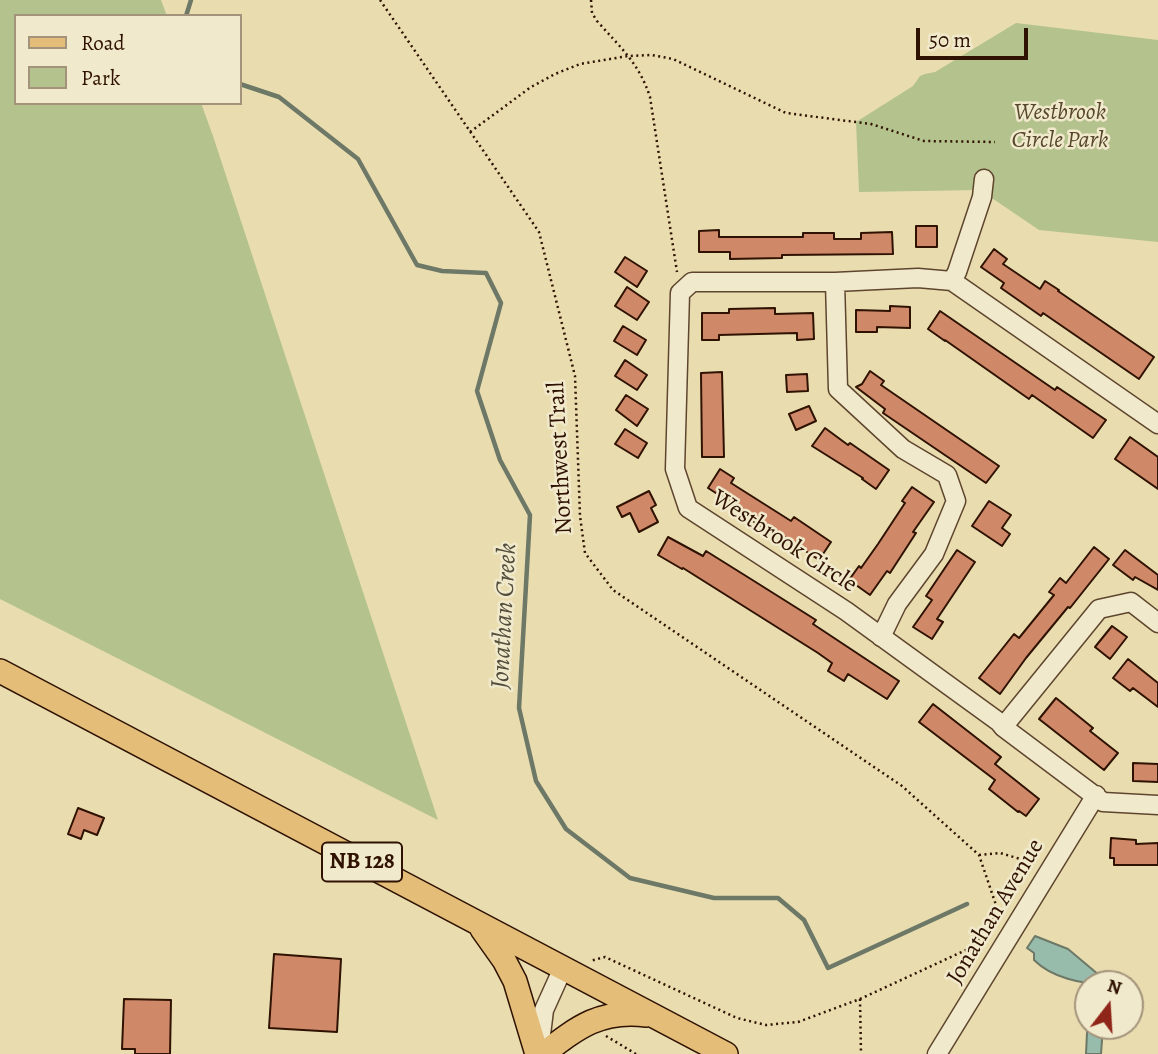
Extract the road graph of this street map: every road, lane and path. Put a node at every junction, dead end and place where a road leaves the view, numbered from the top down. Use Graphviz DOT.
graph roads {
  1 [pos="380,0"];
  2 [pos="591,0"];
  3 [pos="628,56"];
  4 [pos="470,132"];
  5 [pos="995,142"];
  6 [pos="984,180"];
  7 [pos="952,281"];
  8 [pos="835,282"];
  9 [pos="680,293"];
  10 [pos="1158,424"];
  11 [pos="1158,623"];
  12 [pos="881,637"];
  13 [pos="0,671"];
  14 [pos="1003,727"];
  15 [pos="1096,795"];
  16 [pos="1158,805"];
  17 [pos="979,855"];
  18 [pos="1051,868"];
  19 [pos="478,924"];
  20 [pos="605,957"];
  21 [pos="563,968"];
  22 [pos="860,999"];
  23 [pos="655,1016"];
  24 [pos="725,1053"];
  25 [pos="539,1054"];
  26 [pos="861,1054"];
  27 [pos="937,1054"];
  1 -- 4 [label="path, Northwest Trail"];
  2 -- 3 [label="path"];
  3 -- 4 [label="path"];
  3 -- 5 [label="path"];
  3 -- 9 [label="path"];
  4 -- 17 [label="path, Northwest Trail"];
  6 -- 7 [label="street"];
  7 -- 8 [label="street"];
  7 -- 10 [label="street"];
  8 -- 9 [label="street"];
  8 -- 12 [label="street"];
  9 -- 12 [label="street, Westbrook Circle"];
  11 -- 14 [label="street"];
  12 -- 14 [label="street, Westbrook Circle"];
  13 -- 19 [label="main road, NB 128"];
  14 -- 15 [label="street, Westbrook Circle"];
  15 -- 16 [label="street, Westbrook Circle"];
  15 -- 18 [label="street, Jonathan Avenue"];
  17 -- 18 [label="path"];
  17 -- 22 [label="path, Northwest Trail"];
  18 -- 27 [label="street, Jonathan Avenue"];
  19 -- 21 [label="main road, NB 128"];
  19 -- 25 [label="main road"];
  20 -- 22 [label="path, Northwest Trail"];
  21 -- 23 [label="main road, NB 128"];
  21 -- 25 [label="street"];
  22 -- 26 [label="path"];
  23 -- 24 [label="main road, NB 128"];
  23 -- 25 [label="main road"];
}
